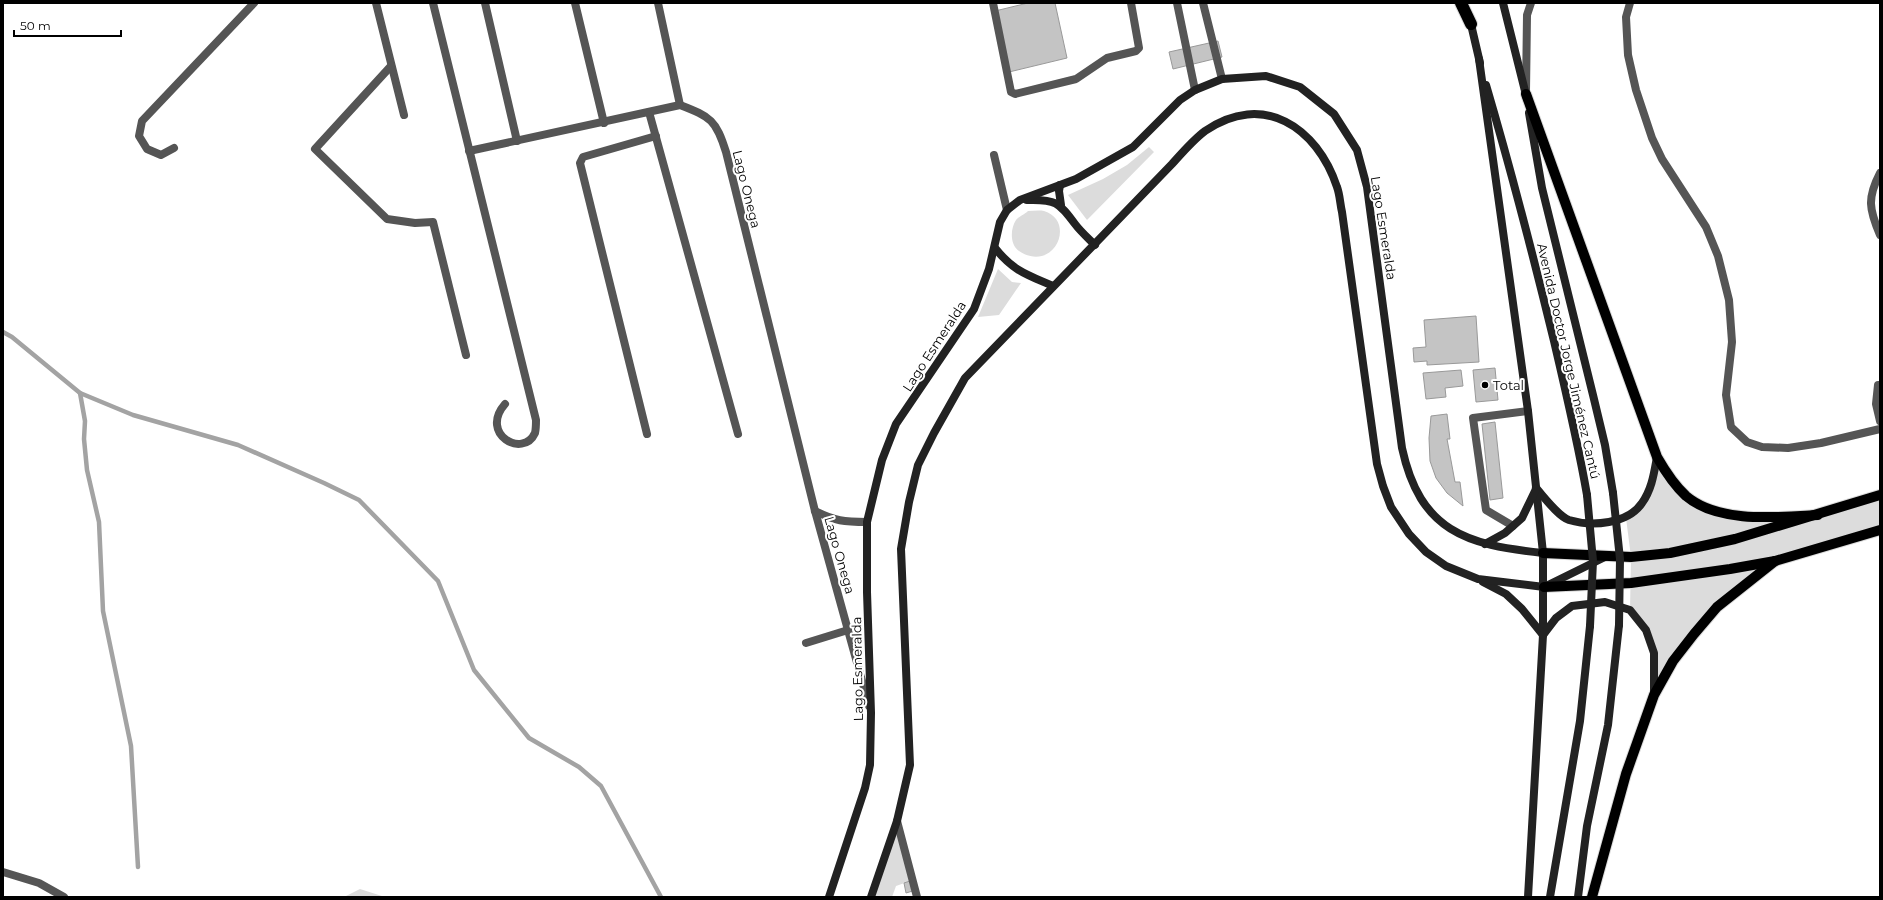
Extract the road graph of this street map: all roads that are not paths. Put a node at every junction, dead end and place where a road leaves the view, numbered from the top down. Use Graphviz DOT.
graph roads {
  1 [pos="254,3"];
  2 [pos="376,3"];
  3 [pos="433,3"];
  4 [pos="485,3"];
  5 [pos="575,3"];
  6 [pos="658,3"];
  7 [pos="993,3"];
  8 [pos="1131,3"];
  9 [pos="1177,3"];
  10 [pos="1203,3"];
  11 [pos="1461,3"];
  12 [pos="1466,3"];
  13 [pos="1503,3"];
  14 [pos="1531,3"];
  15 [pos="1630,3"];
  16 [pos="1470,24"];
  17 [pos="1479,59"];
  18 [pos="391,66"];
  19 [pos="1222,79"];
  20 [pos="1195,90"];
  21 [pos="1526,94"];
  22 [pos="680,105"];
  23 [pos="649,112"];
  24 [pos="404,116"];
  25 [pos="604,122"];
  26 [pos="656,136"];
  27 [pos="517,141"];
  28 [pos="174,148"];
  29 [pos="469,151"];
  30 [pos="994,154"];
  31 [pos="1880,173"];
  32 [pos="1060,185"];
  33 [pos="1020,200"];
  34 [pos="1061,205"];
  35 [pos="1007,210"];
  36 [pos="1877,222"];
  37 [pos="1880,235"];
  38 [pos="1095,244"];
  39 [pos="995,248"];
  40 [pos="1054,286"];
  41 [pos="466,355"];
  42 [pos="1880,385"];
  43 [pos="505,404"];
  44 [pos="1528,411"];
  45 [pos="1880,421"];
  46 [pos="1880,429"];
  47 [pos="647,434"];
  48 [pos="738,434"];
  49 [pos="1657,457"];
  50 [pos="1536,488"];
  51 [pos="1880,495"];
  52 [pos="815,511"];
  53 [pos="1818,515"];
  54 [pos="867,522"];
  55 [pos="1513,526"];
  56 [pos="1880,530"];
  57 [pos="1485,544"];
  58 [pos="1543,553"];
  59 [pos="1607,556"];
  60 [pos="1775,561"];
  61 [pos="1478,579"];
  62 [pos="1544,587"];
  63 [pos="848,630"];
  64 [pos="1543,635"];
  65 [pos="806,643"];
  66 [pos="1654,695"];
  67 [pos="871,713"];
  68 [pos="896,821"];
  69 [pos="3,872"];
  70 [pos="64,897"];
  71 [pos="829,897"];
  72 [pos="871,897"];
  73 [pos="917,897"];
  74 [pos="1528,897"];
  75 [pos="1550,897"];
  76 [pos="1578,897"];
  77 [pos="1592,897"];
  1 -- 28 [label="street"];
  2 -- 18 [label="street"];
  3 -- 29 [label="street"];
  4 -- 27 [label="street"];
  5 -- 25 [label="street"];
  6 -- 22 [label="street"];
  7 -- 8 [label="street"];
  9 -- 20 [label="street"];
  10 -- 19 [label="street"];
  11 -- 16 [label="highway"];
  12 -- 16 [label="street, Avenida Doctor Jorge Jiménez Cantú"];
  13 -- 21 [label="street, Avenida Doctor Jorge Jiménez Cantú"];
  14 -- 21 [label="street"];
  15 -- 46 [label="street"];
  16 -- 17 [label="street, Avenida Doctor Jorge Jiménez Cantú"];
  17 -- 44 [label="street"];
  17 -- 75 [label="street, Avenida Doctor Jorge Jiménez Cantú, bridge"];
  18 -- 24 [label="street"];
  18 -- 41 [label="street"];
  19 -- 20 [label="street, Lago Esmeralda"];
  19 -- 57 [label="street, Lago Esmeralda"];
  20 -- 32 [label="street, Lago Esmeralda"];
  21 -- 49 [label="main road"];
  21 -- 76 [label="street, Avenida Doctor Jorge Jiménez Cantú, bridge"];
  22 -- 23 [label="street"];
  22 -- 52 [label="street, Lago Onega"];
  23 -- 25 [label="street"];
  23 -- 26 [label="street"];
  25 -- 27 [label="street"];
  26 -- 47 [label="street"];
  26 -- 48 [label="street"];
  27 -- 29 [label="street"];
  29 -- 43 [label="street"];
  30 -- 35 [label="street"];
  31 -- 36 [label="street"];
  32 -- 33 [label="street, Lago Esmeralda"];
  32 -- 34 [label="street"];
  33 -- 34 [label="street"];
  33 -- 35 [label="street, Lago Esmeralda"];
  34 -- 38 [label="street"];
  35 -- 39 [label="street, Lago Esmeralda"];
  36 -- 37 [label="street"];
  38 -- 40 [label="street"];
  38 -- 61 [label="street"];
  39 -- 40 [label="street"];
  39 -- 54 [label="street, Lago Esmeralda"];
  40 -- 68 [label="street"];
  42 -- 45 [label="street"];
  44 -- 50 [label="street"];
  44 -- 55 [label="street"];
  49 -- 50 [label="street"];
  49 -- 53 [label="main road"];
  50 -- 55 [label="street"];
  50 -- 58 [label="street"];
  51 -- 53 [label="main road"];
  52 -- 54 [label="street, Lago Onega"];
  52 -- 63 [label="street, Lago Onega"];
  53 -- 59 [label="main road"];
  54 -- 67 [label="street, Lago Esmeralda"];
  55 -- 57 [label="street"];
  56 -- 60 [label="main road"];
  57 -- 58 [label="street, Lago Esmeralda"];
  58 -- 59 [label="main road"];
  58 -- 62 [label="street"];
  59 -- 62 [label="street"];
  60 -- 62 [label="main road"];
  60 -- 66 [label="main road"];
  61 -- 62 [label="street"];
  61 -- 64 [label="street"];
  62 -- 64 [label="street"];
  63 -- 65 [label="street"];
  63 -- 67 [label="street, Lago Onega"];
  64 -- 66 [label="street"];
  64 -- 74 [label="street"];
  66 -- 77 [label="main road"];
  67 -- 71 [label="street, Lago Esmeralda"];
  68 -- 72 [label="street"];
  68 -- 73 [label="street"];
  69 -- 70 [label="street"];
}
